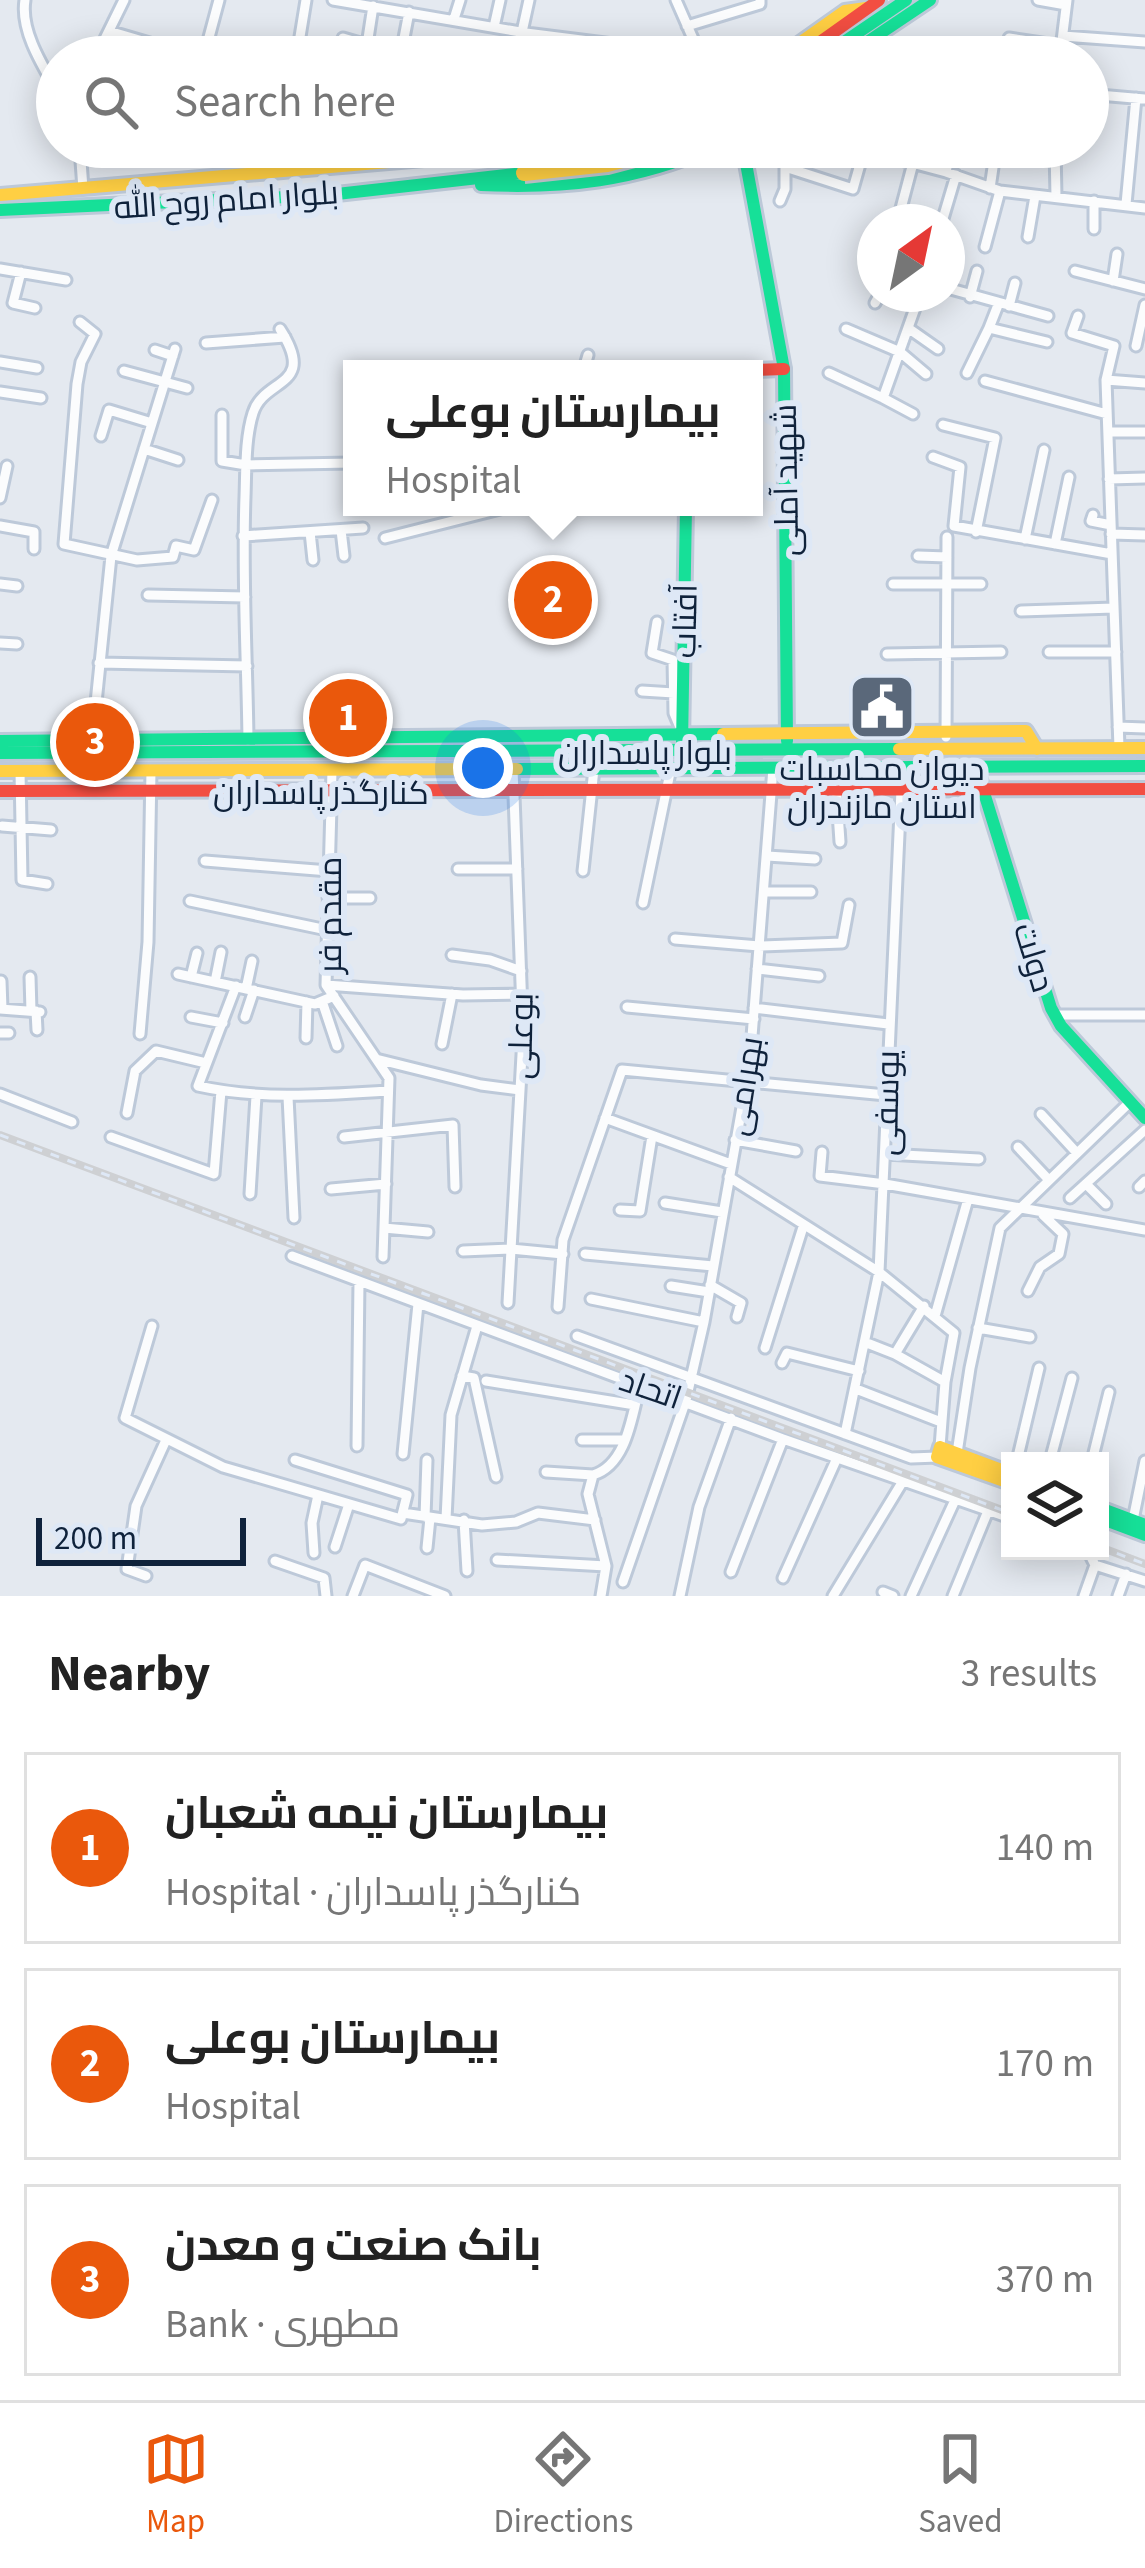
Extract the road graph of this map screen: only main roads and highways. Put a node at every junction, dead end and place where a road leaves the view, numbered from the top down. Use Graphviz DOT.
graph roads {
  1 [pos="906,0"];
  2 [pos="930,0"];
  3 [pos="873,4"];
  4 [pos="820,36"];
  5 [pos="850,36"];
  6 [pos="872,36"];
  7 [pos="313,168"];
  8 [pos="568,168"];
  9 [pos="643,168"];
  10 [pos="744,168"];
  11 [pos="456,183"];
  12 [pos="0,195"];
  13 [pos="0,210"];
  14 [pos="784,369"];
  15 [pos="763,370"];
  16 [pos="686,516"];
  17 [pos="0,741"];
  18 [pos="787,742"];
  19 [pos="682,743"];
  20 [pos="92,746"];
  21 [pos="1145,748"];
  22 [pos="0,753"];
  23 [pos="1145,766"];
  24 [pos="976,767"];
  25 [pos="0,771"];
  26 [pos="982,787"];
  27 [pos="1145,789"];
  28 [pos="0,791"];
  29 [pos="1145,1118"];
  30 [pos="1001,1470"];
  31 [pos="1001,1479"];
  32 [pos="1109,1512"];
  33 [pos="1109,1520"];
  34 [pos="1141,1527"];
  1 -- 5 [label="main road"];
  2 -- 6 [label="main road"];
  3 -- 4 [label="main road"];
  7 -- 12 [label="main road"];
  8 -- 11 [label="main road, بلوار امام روح الله, bridge"];
  9 -- 11 [label="main road"];
  10 -- 14 [label="main road, شهید آملی"];
  11 -- 13 [label="main road, بلوار امام روح الله"];
  14 -- 15 [label="main road"];
  14 -- 18 [label="main road, شهید آملی"];
  16 -- 19 [label="main road, آفتاب"];
  17 -- 20 [label="main road"];
  18 -- 19 [label="main road, بلوار پاسداران"];
  18 -- 21 [label="main road, بلوار پاسداران"];
  19 -- 20 [label="main road, بلوار پاسداران"];
  20 -- 22 [label="main road, بلوار پاسداران"];
  23 -- 24 [label="main road, بلوار پاسداران"];
  24 -- 25 [label="main road, بلوار پاسداران"];
  24 -- 26 [label="main road, دولت"];
  26 -- 27 [label="main road, کنارگذر پاسداران"];
  26 -- 28 [label="main road, کنارگذر پاسداران"];
  26 -- 29 [label="main road, دولت"];
  30 -- 31 [label="main road"];
  32 -- 34 [label="main road"];
  33 -- 34 [label="main road"];
}
